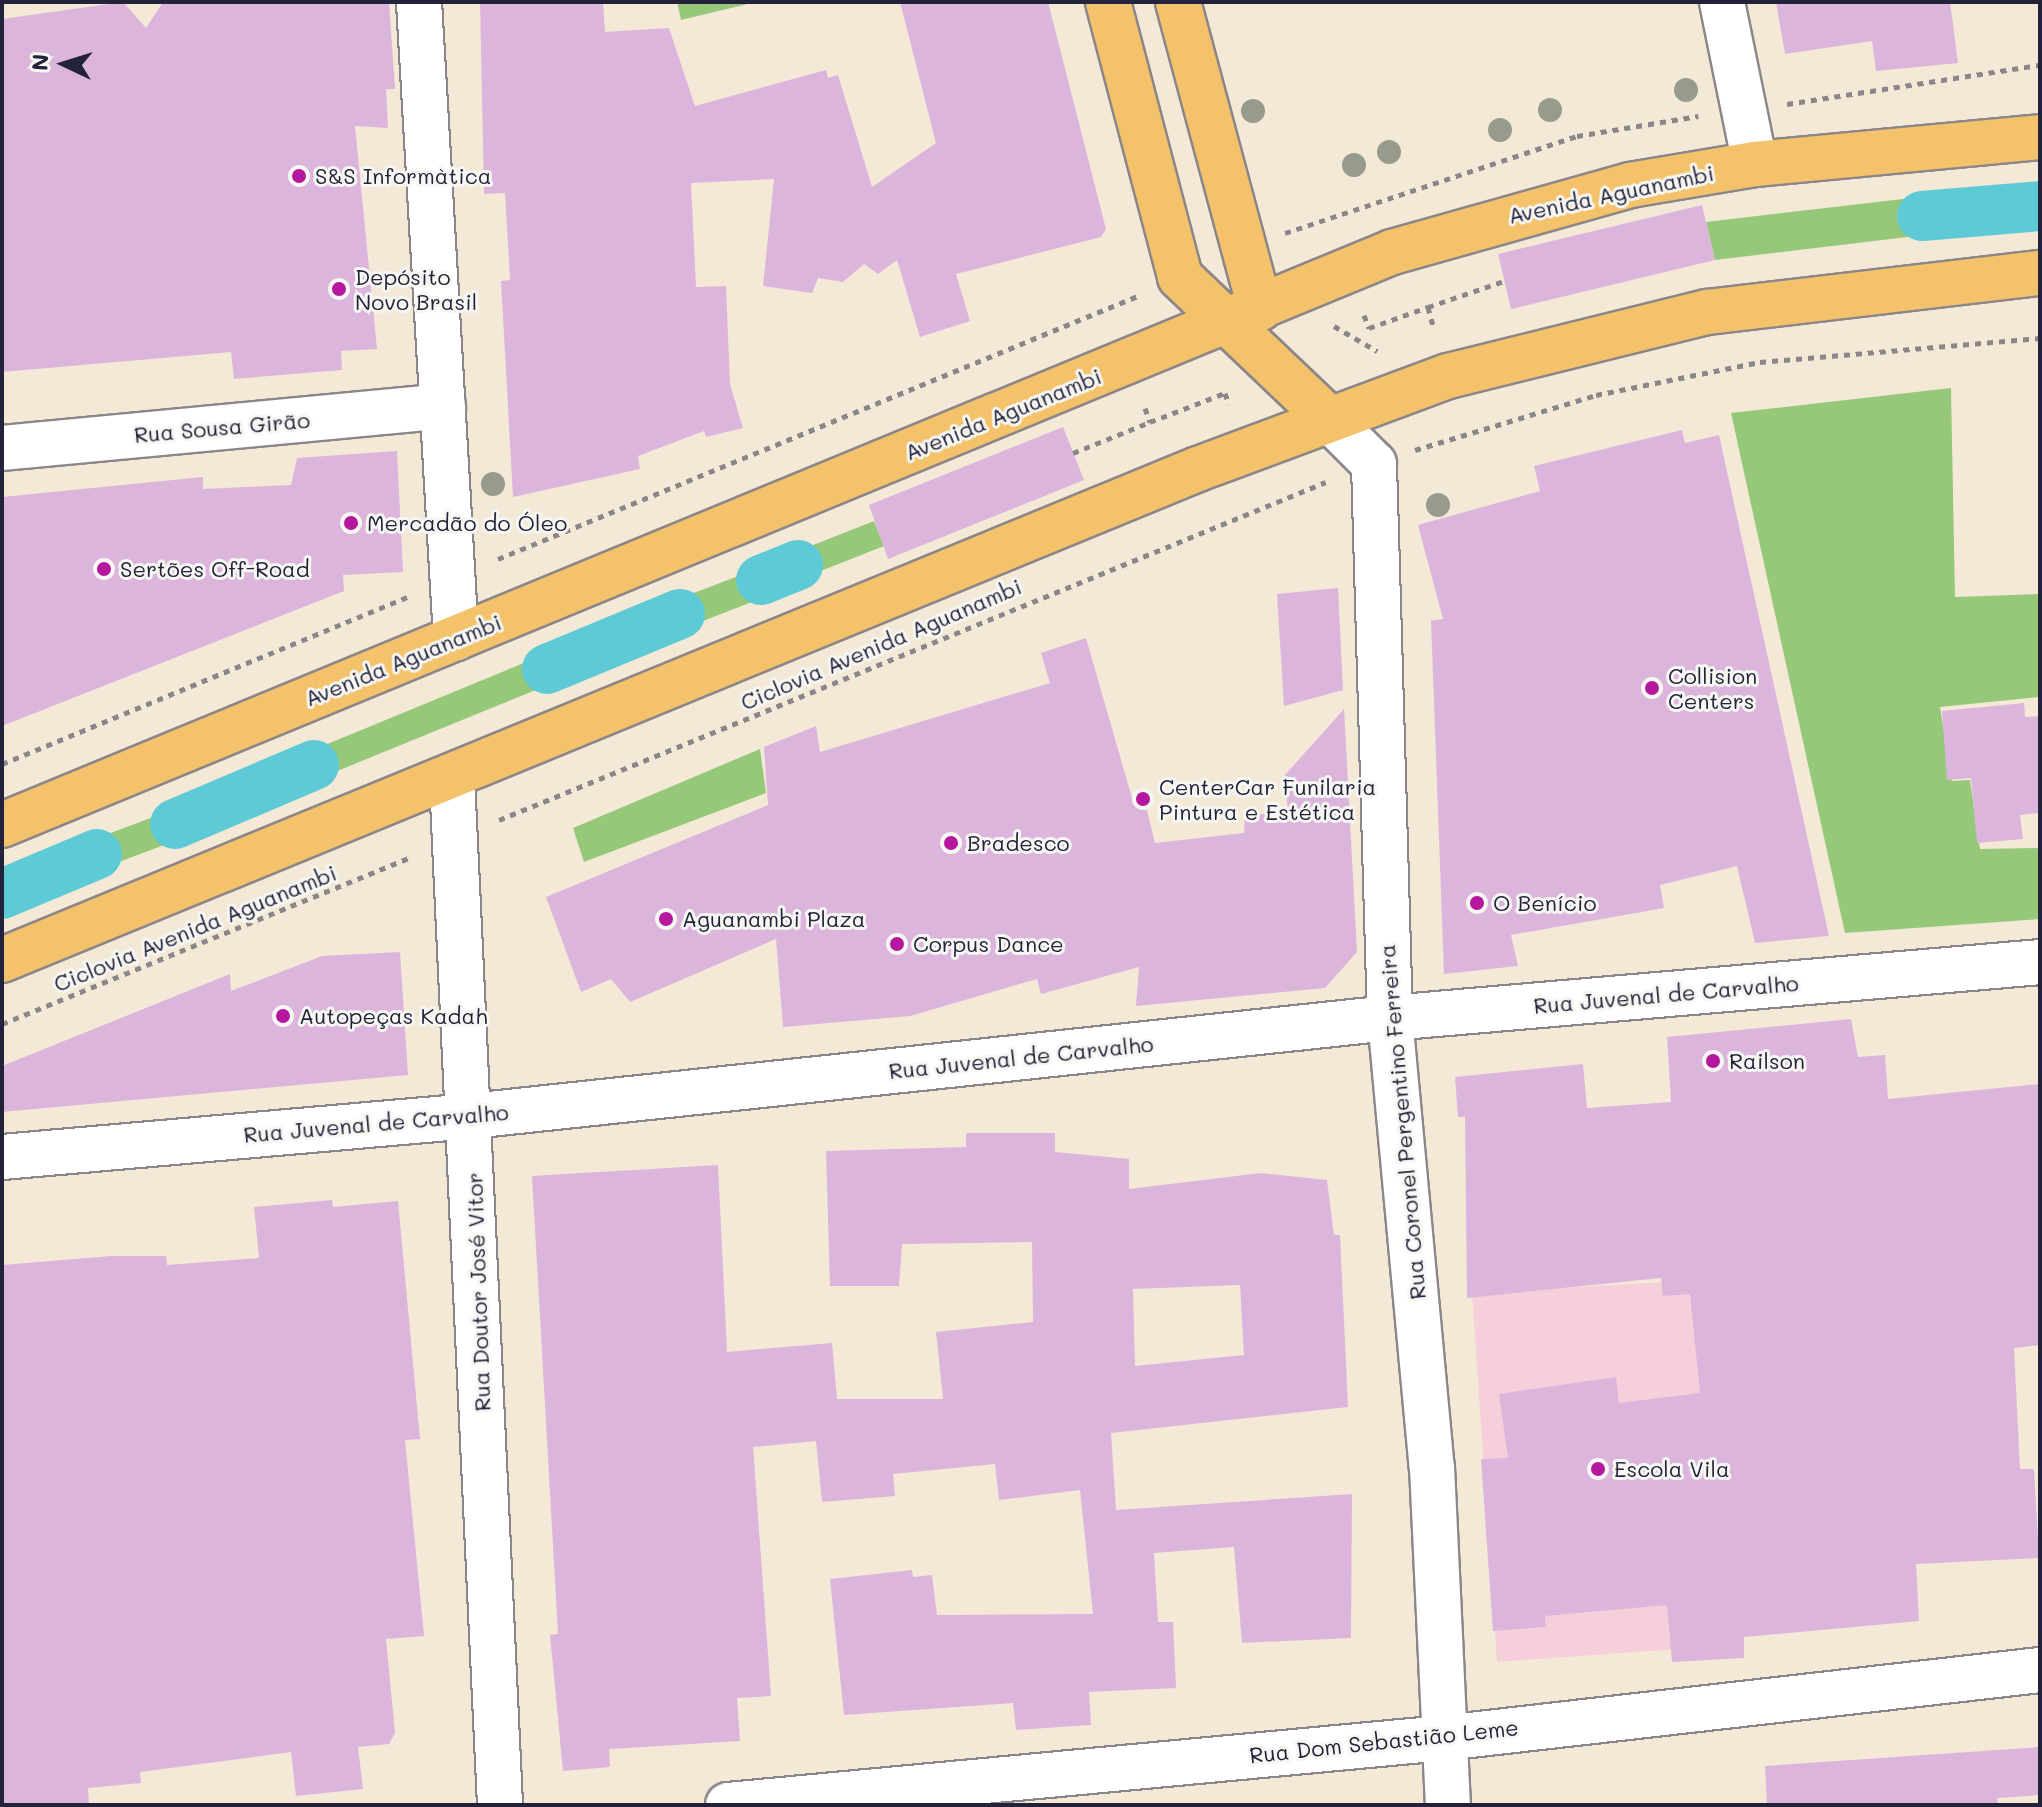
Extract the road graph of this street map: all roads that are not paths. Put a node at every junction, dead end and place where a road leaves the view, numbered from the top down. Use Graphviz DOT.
graph roads {
  1 [pos="419,2"];
  2 [pos="1108,2"];
  3 [pos="1178,2"];
  4 [pos="1722,2"];
  5 [pos="2040,137"];
  6 [pos="1755,164"];
  7 [pos="2040,273"];
  8 [pos="1243,315"];
  9 [pos="443,406"];
  10 [pos="1330,420"];
  11 [pos="2,448"];
  12 [pos="456,638"];
  13 [pos="452,779"];
  14 [pos="2,825"];
  15 [pos="2,960"];
  16 [pos="2040,962"];
  17 [pos="1390,1018"];
  18 [pos="471,1116"];
  19 [pos="2,1157"];
  20 [pos="2040,1670"];
  21 [pos="1444,1738"];
  22 [pos="500,1805"];
  23 [pos="728,1805"];
  24 [pos="1448,1805"];
  1 -- 9 [label="street"];
  2 -- 8 [label="main road, Rua Coronel Pergentino Ferreira"];
  3 -- 8 [label="main road"];
  4 -- 6 [label="street"];
  5 -- 6 [label="main road, Avenida Aguanambi"];
  6 -- 8 [label="main road, Avenida Aguanambi"];
  7 -- 10 [label="main road"];
  8 -- 10 [label="main road, Rua Coronel Pergentino Ferreira"];
  8 -- 12 [label="main road, Avenida Aguanambi"];
  9 -- 11 [label="street, Rua Sousa Girão"];
  9 -- 12 [label="street"];
  10 -- 13 [label="main road"];
  10 -- 17 [label="street, Rua Coronel Pergentino Ferreira"];
  12 -- 14 [label="main road, Avenida Aguanambi"];
  13 -- 15 [label="main road"];
  13 -- 18 [label="street, Rua Doutor José Vitor"];
  16 -- 17 [label="street, Rua Juvenal de Carvalho"];
  17 -- 18 [label="street, Rua Juvenal de Carvalho"];
  17 -- 21 [label="street, Rua Coronel Pergentino Ferreira"];
  18 -- 19 [label="street, Rua Juvenal de Carvalho"];
  18 -- 22 [label="street, Rua Doutor José Vitor"];
  20 -- 21 [label="street, Rua Dom Sebastião Leme"];
  21 -- 23 [label="street, Rua Dom Sebastião Leme"];
  21 -- 24 [label="street, Rua Coronel Pergentino Ferreira"];
}
